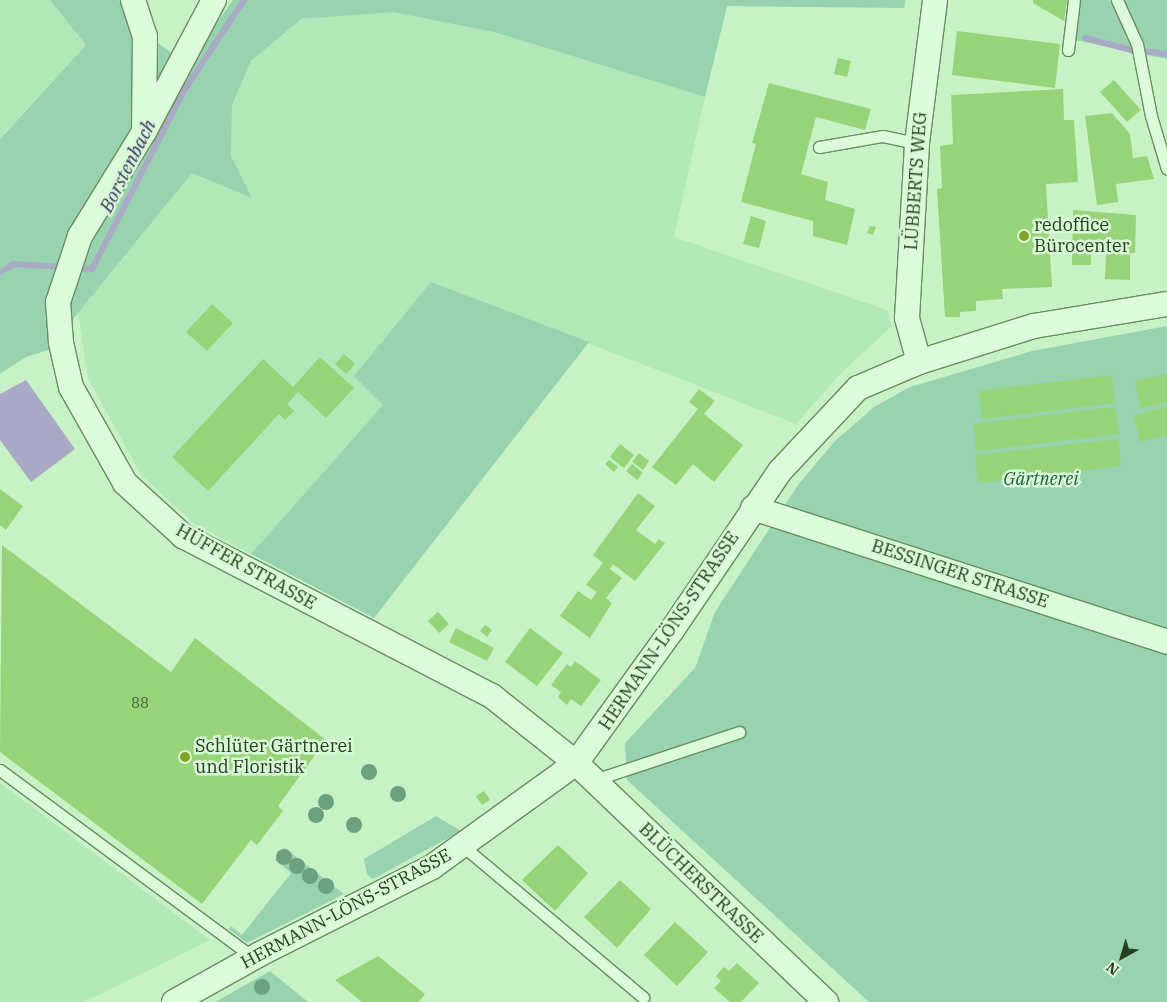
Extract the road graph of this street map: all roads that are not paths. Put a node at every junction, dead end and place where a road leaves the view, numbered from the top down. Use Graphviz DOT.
graph roads {
  1 [pos="133,0"];
  2 [pos="214,0"];
  3 [pos="934,0"];
  4 [pos="1074,0"];
  5 [pos="1117,0"];
  6 [pos="1068,50"];
  7 [pos="144,132"];
  8 [pos="917,143"];
  9 [pos="819,147"];
  10 [pos="1167,169"];
  11 [pos="1167,304"];
  12 [pos="919,362"];
  13 [pos="752,508"];
  14 [pos="1167,642"];
  15 [pos="738,732"];
  16 [pos="576,764"];
  17 [pos="0,770"];
  18 [pos="594,780"];
  19 [pos="464,847"];
  20 [pos="253,957"];
  21 [pos="643,997"];
  22 [pos="174,1002"];
  23 [pos="826,1002"];
  1 -- 7 [label="street"];
  2 -- 7 [label="street, HÜFFER STRASSE"];
  3 -- 8 [label="street, LÜBBERTS WEG"];
  4 -- 6 [label="lane"];
  5 -- 10 [label="lane"];
  7 -- 16 [label="street, HÜFFER STRASSE"];
  8 -- 9 [label="lane"];
  8 -- 12 [label="street, LÜBBERTS WEG"];
  11 -- 12 [label="street, HERMANN-LÖNS-STRASSE"];
  12 -- 13 [label="street, HERMANN-LÖNS-STRASSE"];
  13 -- 14 [label="street, BESSINGER STRASSE"];
  13 -- 16 [label="street, HERMANN-LÖNS-STRASSE"];
  15 -- 18 [label="lane"];
  16 -- 18 [label="street, BLÜCHERSTRASSE"];
  16 -- 19 [label="street, HERMANN-LÖNS-STRASSE"];
  17 -- 20 [label="lane"];
  18 -- 23 [label="street, BLÜCHERSTRASSE"];
  19 -- 20 [label="street, HERMANN-LÖNS-STRASSE"];
  19 -- 21 [label="lane"];
  20 -- 22 [label="street, HERMANN-LÖNS-STRASSE"];
}
